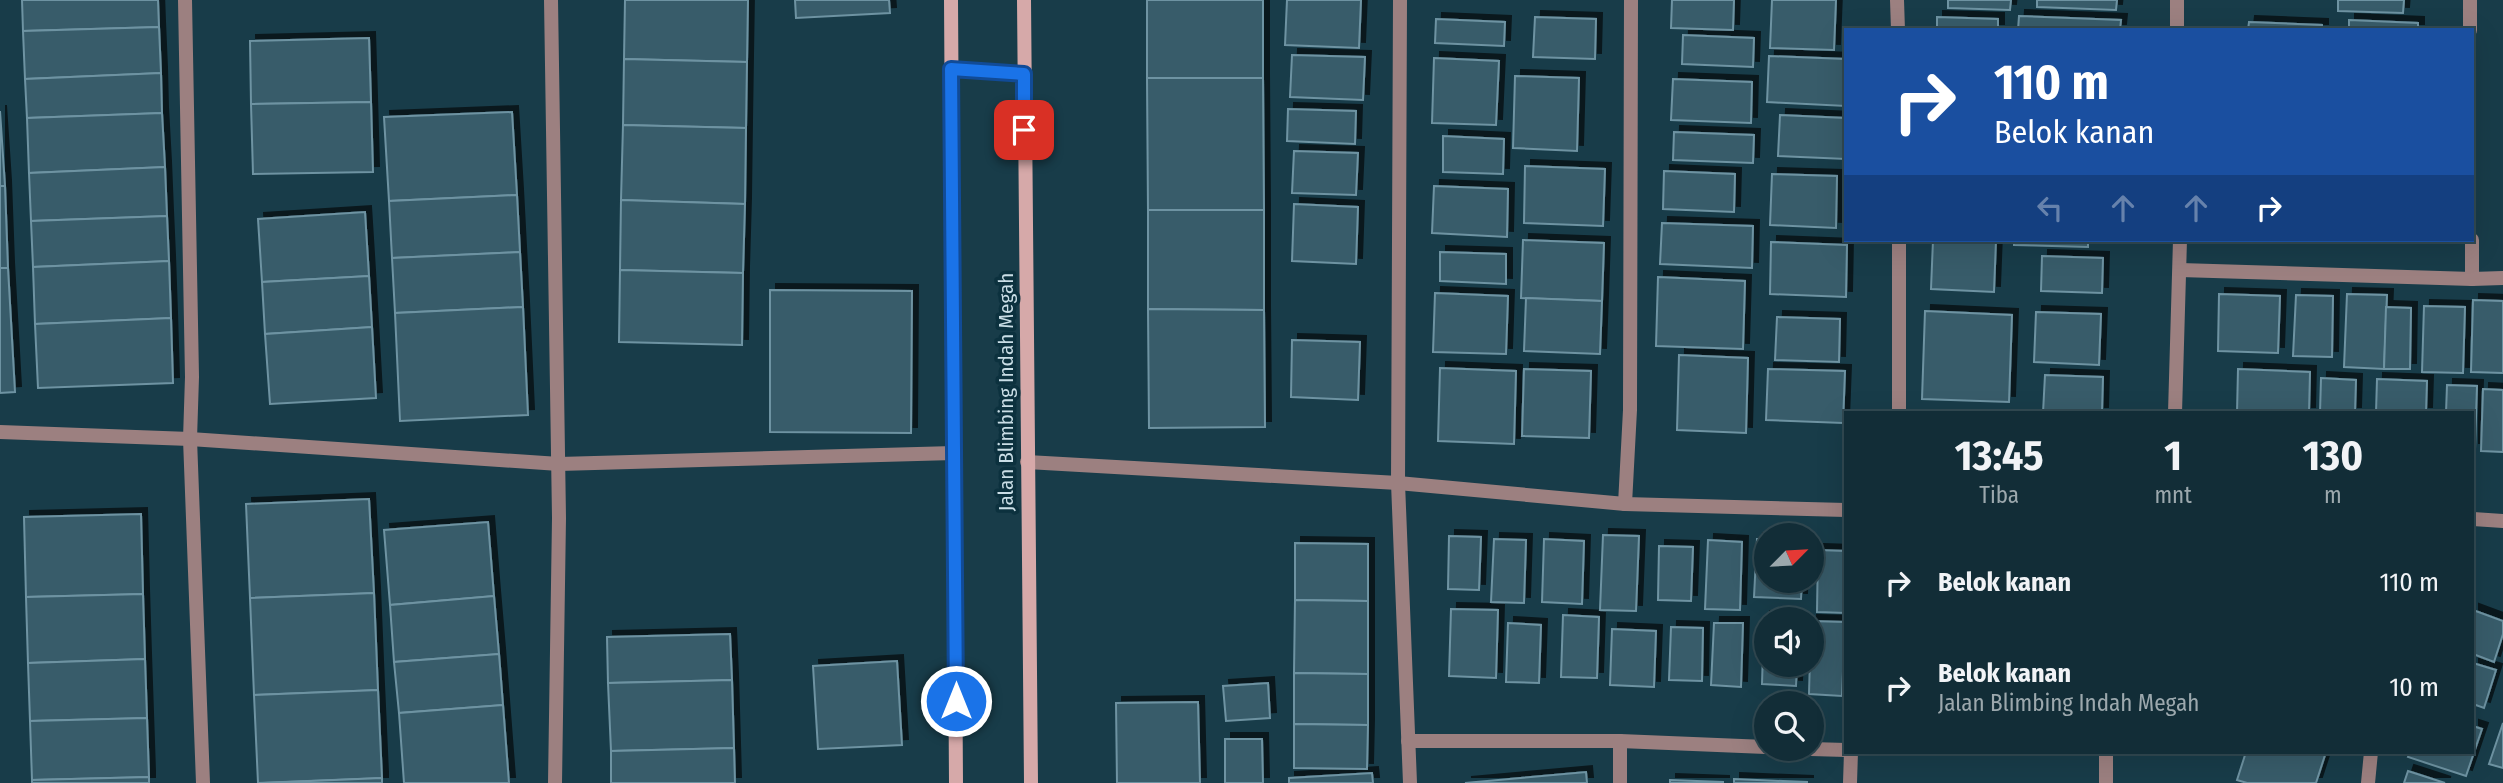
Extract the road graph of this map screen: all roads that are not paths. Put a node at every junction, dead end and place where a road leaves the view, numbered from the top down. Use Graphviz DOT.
graph roads {
  1 [pos="185,0"];
  2 [pos="551,0"];
  3 [pos="951,0"];
  4 [pos="1024,0"];
  5 [pos="1400,0"];
  6 [pos="1631,0"];
  7 [pos="1898,0"];
  8 [pos="2177,0"];
  9 [pos="2470,0"];
  10 [pos="1898,28"];
  11 [pos="2177,28"];
  12 [pos="2470,28"];
  13 [pos="951,69"];
  14 [pos="1024,74"];
  15 [pos="1899,242"];
  16 [pos="2179,242"];
  17 [pos="2472,242"];
  18 [pos="2180,270"];
  19 [pos="2503,278"];
  20 [pos="2472,279"];
  21 [pos="1899,411"];
  22 [pos="2175,411"];
  23 [pos="0,432"];
  24 [pos="190,439"];
  25 [pos="954,453"];
  26 [pos="1027,462"];
  27 [pos="559,464"];
  28 [pos="1398,483"];
  29 [pos="1625,504"];
  30 [pos="1844,510"];
  31 [pos="2474,519"];
  32 [pos="2503,521"];
  33 [pos="1408,741"];
  34 [pos="1620,741"];
  35 [pos="1754,747"];
  36 [pos="1824,750"];
  37 [pos="1844,751"];
  38 [pos="1849,754"];
  39 [pos="2106,754"];
  40 [pos="2371,754"];
  41 [pos="203,783"];
  42 [pos="555,783"];
  43 [pos="956,783"];
  44 [pos="1031,783"];
  45 [pos="1410,783"];
  46 [pos="1620,783"];
  47 [pos="1850,783"];
  48 [pos="2106,783"];
  49 [pos="2368,783"];
  1 -- 24 [label="street"];
  2 -- 27 [label="street"];
  3 -- 13 [label="street"];
  4 -- 14 [label="street, Jalan Blimbing Indah Megah"];
  5 -- 28 [label="street"];
  6 -- 29 [label="street"];
  7 -- 10 [label="street"];
  8 -- 11 [label="street"];
  9 -- 12 [label="street"];
  13 -- 14 [label="street"];
  13 -- 25 [label="street"];
  14 -- 26 [label="street, Jalan Blimbing Indah Megah"];
  15 -- 21 [label="street"];
  16 -- 18 [label="street"];
  17 -- 20 [label="street"];
  18 -- 20 [label="street"];
  18 -- 22 [label="street"];
  19 -- 20 [label="street"];
  23 -- 24 [label="street"];
  24 -- 27 [label="street"];
  24 -- 41 [label="street"];
  25 -- 27 [label="street"];
  25 -- 43 [label="street"];
  26 -- 28 [label="street"];
  26 -- 44 [label="street, Jalan Blimbing Indah Megah"];
  27 -- 42 [label="street"];
  28 -- 29 [label="street"];
  28 -- 33 [label="street"];
  29 -- 30 [label="street"];
  31 -- 32 [label="street"];
  33 -- 34 [label="street"];
  33 -- 45 [label="street"];
  34 -- 35 [label="street"];
  34 -- 46 [label="street"];
  36 -- 37 [label="street"];
  38 -- 47 [label="street"];
  39 -- 48 [label="street"];
  40 -- 49 [label="street"];
}
